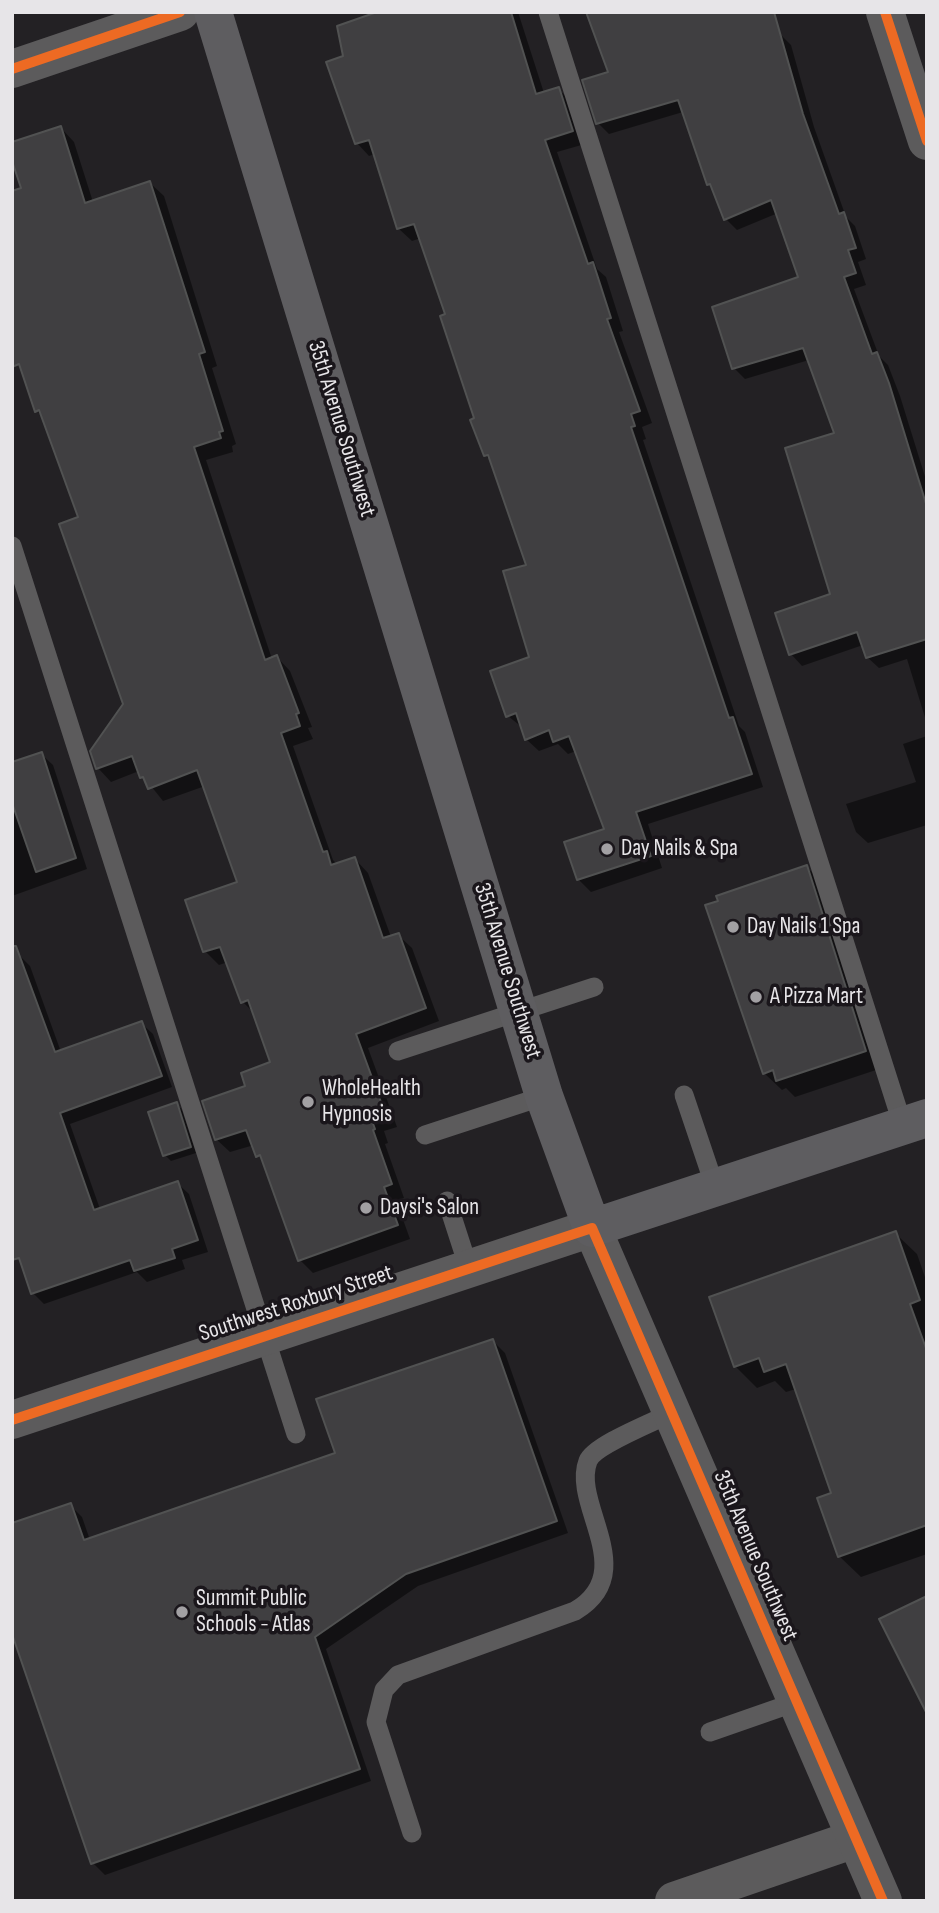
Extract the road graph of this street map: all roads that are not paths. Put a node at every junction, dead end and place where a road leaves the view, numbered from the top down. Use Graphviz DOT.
graph roads {
  1 [pos="180,12"];
  2 [pos="213,12"];
  3 [pos="548,12"];
  4 [pos="885,12"];
  5 [pos="12,69"];
  6 [pos="927,141"];
  7 [pos="12,547"];
  8 [pos="594,988"];
  9 [pos="520,1012"];
  10 [pos="398,1051"];
  11 [pos="684,1095"];
  12 [pos="544,1096"];
  13 [pos="915,1122"];
  14 [pos="425,1135"];
  15 [pos="715,1188"];
  16 [pos="447,1201"];
  17 [pos="592,1227"];
  18 [pos="469,1269"];
  19 [pos="262,1336"];
  20 [pos="671,1413"];
  21 [pos="12,1420"];
  22 [pos="296,1434"];
  23 [pos="796,1702"];
  24 [pos="710,1732"];
  25 [pos="412,1833"];
  26 [pos="855,1839"];
  27 [pos="674,1901"];
  28 [pos="883,1901"];
  1 -- 5 [label="street"];
  2 -- 9 [label="main road, 35th Avenue Southwest"];
  3 -- 13 [label="lane"];
  4 -- 6 [label="street"];
  7 -- 19 [label="lane"];
  8 -- 9 [label="lane"];
  9 -- 10 [label="lane"];
  9 -- 12 [label="main road, 35th Avenue Southwest"];
  11 -- 15 [label="lane"];
  12 -- 14 [label="lane"];
  12 -- 17 [label="main road, 35th Avenue Southwest"];
  13 -- 15 [label="main road, Southwest Roxbury Street"];
  15 -- 17 [label="main road, Southwest Roxbury Street"];
  16 -- 18 [label="lane"];
  17 -- 18 [label="street, Southwest Roxbury Street"];
  17 -- 20 [label="street, 35th Avenue Southwest"];
  18 -- 19 [label="street, Southwest Roxbury Street"];
  19 -- 21 [label="street, Southwest Roxbury Street"];
  19 -- 22 [label="lane"];
  20 -- 23 [label="street, 35th Avenue Southwest"];
  20 -- 25 [label="lane"];
  23 -- 24 [label="lane"];
  23 -- 26 [label="street, 35th Avenue Southwest"];
  26 -- 27 [label="street"];
  26 -- 28 [label="street, 35th Avenue Southwest"];
}
